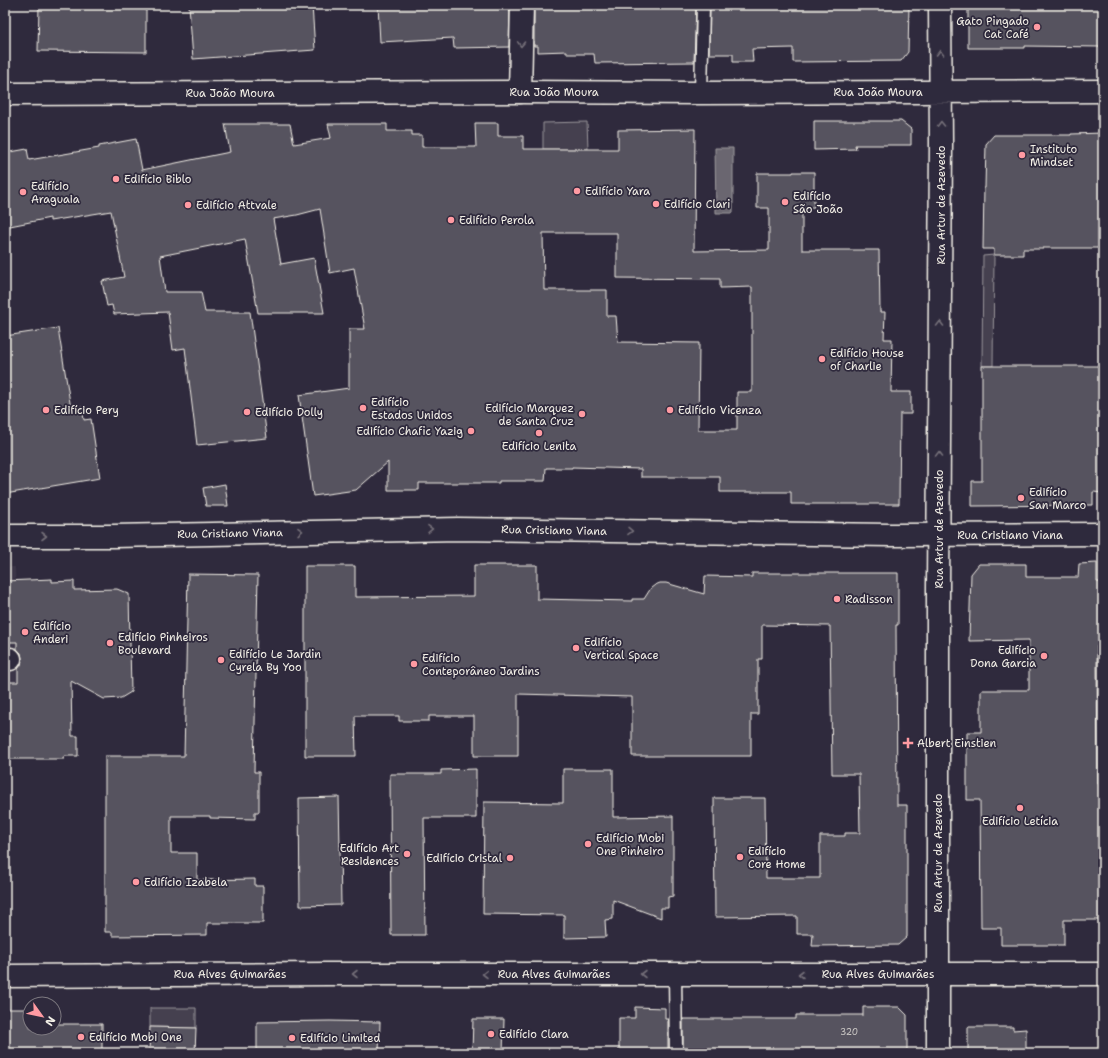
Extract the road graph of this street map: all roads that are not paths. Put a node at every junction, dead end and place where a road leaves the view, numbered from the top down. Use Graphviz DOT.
graph roads {
  1 [pos="522,5"];
  2 [pos="704,5"];
  3 [pos="940,5"];
  4 [pos="1103,91"];
  5 [pos="520,92"];
  6 [pos="940,92"];
  7 [pos="701,93"];
  8 [pos="5,94"];
  9 [pos="1103,534"];
  10 [pos="939,535"];
  11 [pos="5,536"];
  12 [pos="675,974"];
  13 [pos="938,974"];
  14 [pos="1103,974"];
  15 [pos="5,976"];
  16 [pos="676,1053"];
  17 [pos="938,1053"];
  1 -- 5 [label="street, one-way"];
  2 -- 7 [label="lane"];
  6 -- 3 [label="street, Rua Artur de Azevedo, one-way"];
  4 -- 6 [label="street, Rua João Moura"];
  5 -- 7 [label="street, Rua João Moura"];
  5 -- 8 [label="street, Rua João Moura"];
  6 -- 7 [label="street, Rua João Moura"];
  10 -- 6 [label="street, Rua Artur de Azevedo, one-way"];
  9 -- 10 [label="street, Rua Cristiano Viana"];
  11 -- 10 [label="street, Rua Cristiano Viana, one-way"];
  10 -- 13 [label="street, Rua Artur de Azevedo"];
  13 -- 12 [label="street, Rua Alves Guimarães, one-way"];
  12 -- 15 [label="street, Rua Alves Guimarães, one-way"];
  12 -- 16 [label="lane"];
  13 -- 14 [label="street, Rua Alves Guimarães"];
  13 -- 17 [label="street, Rua Artur de Azevedo"];
}
